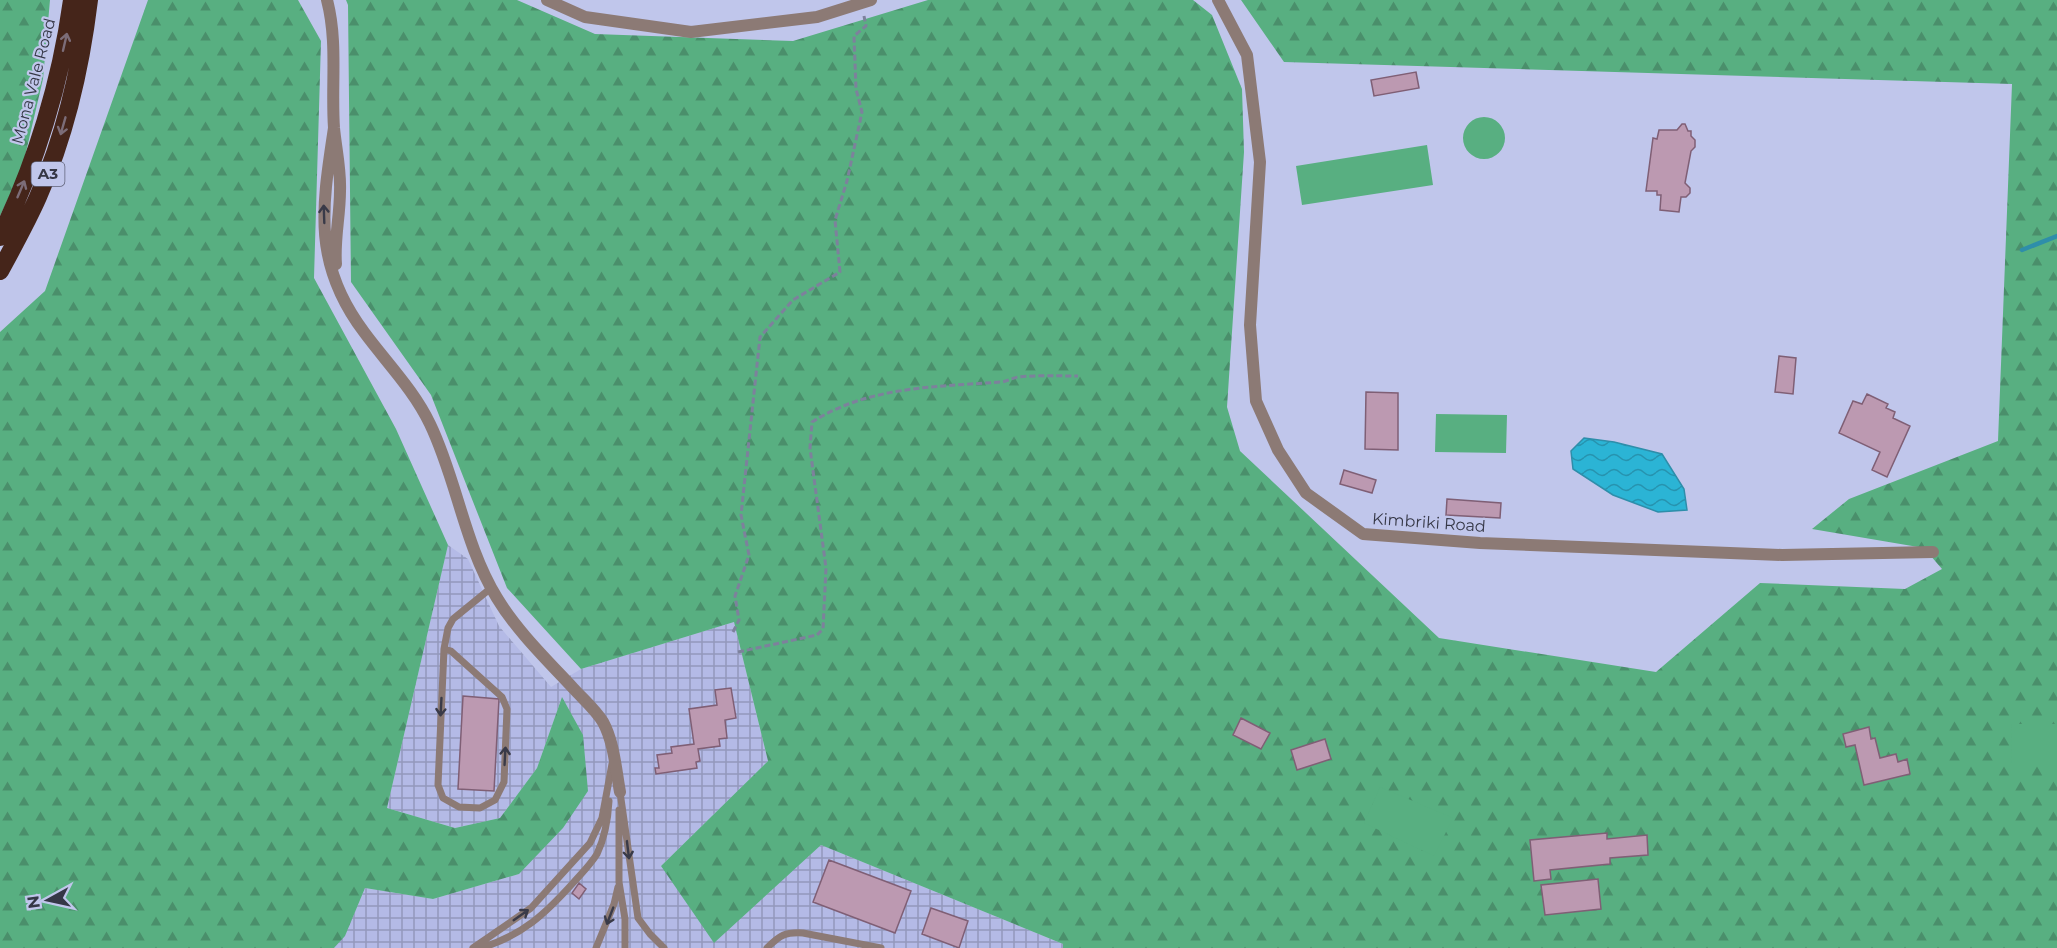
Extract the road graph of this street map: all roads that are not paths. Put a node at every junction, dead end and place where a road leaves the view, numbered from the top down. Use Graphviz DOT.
graph roads {
  1 [pos="72,0"];
  2 [pos="89,0"];
  3 [pos="327,0"];
  4 [pos="547,0"];
  5 [pos="1218,0"];
  6 [pos="866,1"];
  7 [pos="0,237"];
  8 [pos="0,271"];
  9 [pos="1933,552"];
  10 [pos="491,588"];
  11 [pos="444,649"];
  12 [pos="613,754"];
  13 [pos="609,781"];
  14 [pos="620,792"];
  15 [pos="619,882"];
  16 [pos="473,948"];
  17 [pos="481,948"];
  18 [pos="596,948"];
  19 [pos="625,948"];
  20 [pos="664,948"];
  21 [pos="767,948"];
  22 [pos="880,948"];
  7 -- 1 [label="highway, Mona Vale Road / A3, one-way"];
  2 -- 8 [label="highway, A3, one-way"];
  3 -- 10 [label="street"];
  4 -- 6 [label="street"];
  5 -- 9 [label="street, Kimbriki Road"];
  10 -- 11 [label="lane"];
  10 -- 12 [label="street"];
  11 -- 11 [label="lane, one-way"];
  12 -- 13 [label="lane"];
  12 -- 14 [label="street"];
  16 -- 13 [label="lane, one-way"];
  13 -- 17 [label="lane"];
  14 -- 15 [label="lane"];
  14 -- 20 [label="lane, one-way"];
  15 -- 18 [label="lane, one-way"];
  15 -- 19 [label="lane"];
  21 -- 22 [label="lane"];
}
